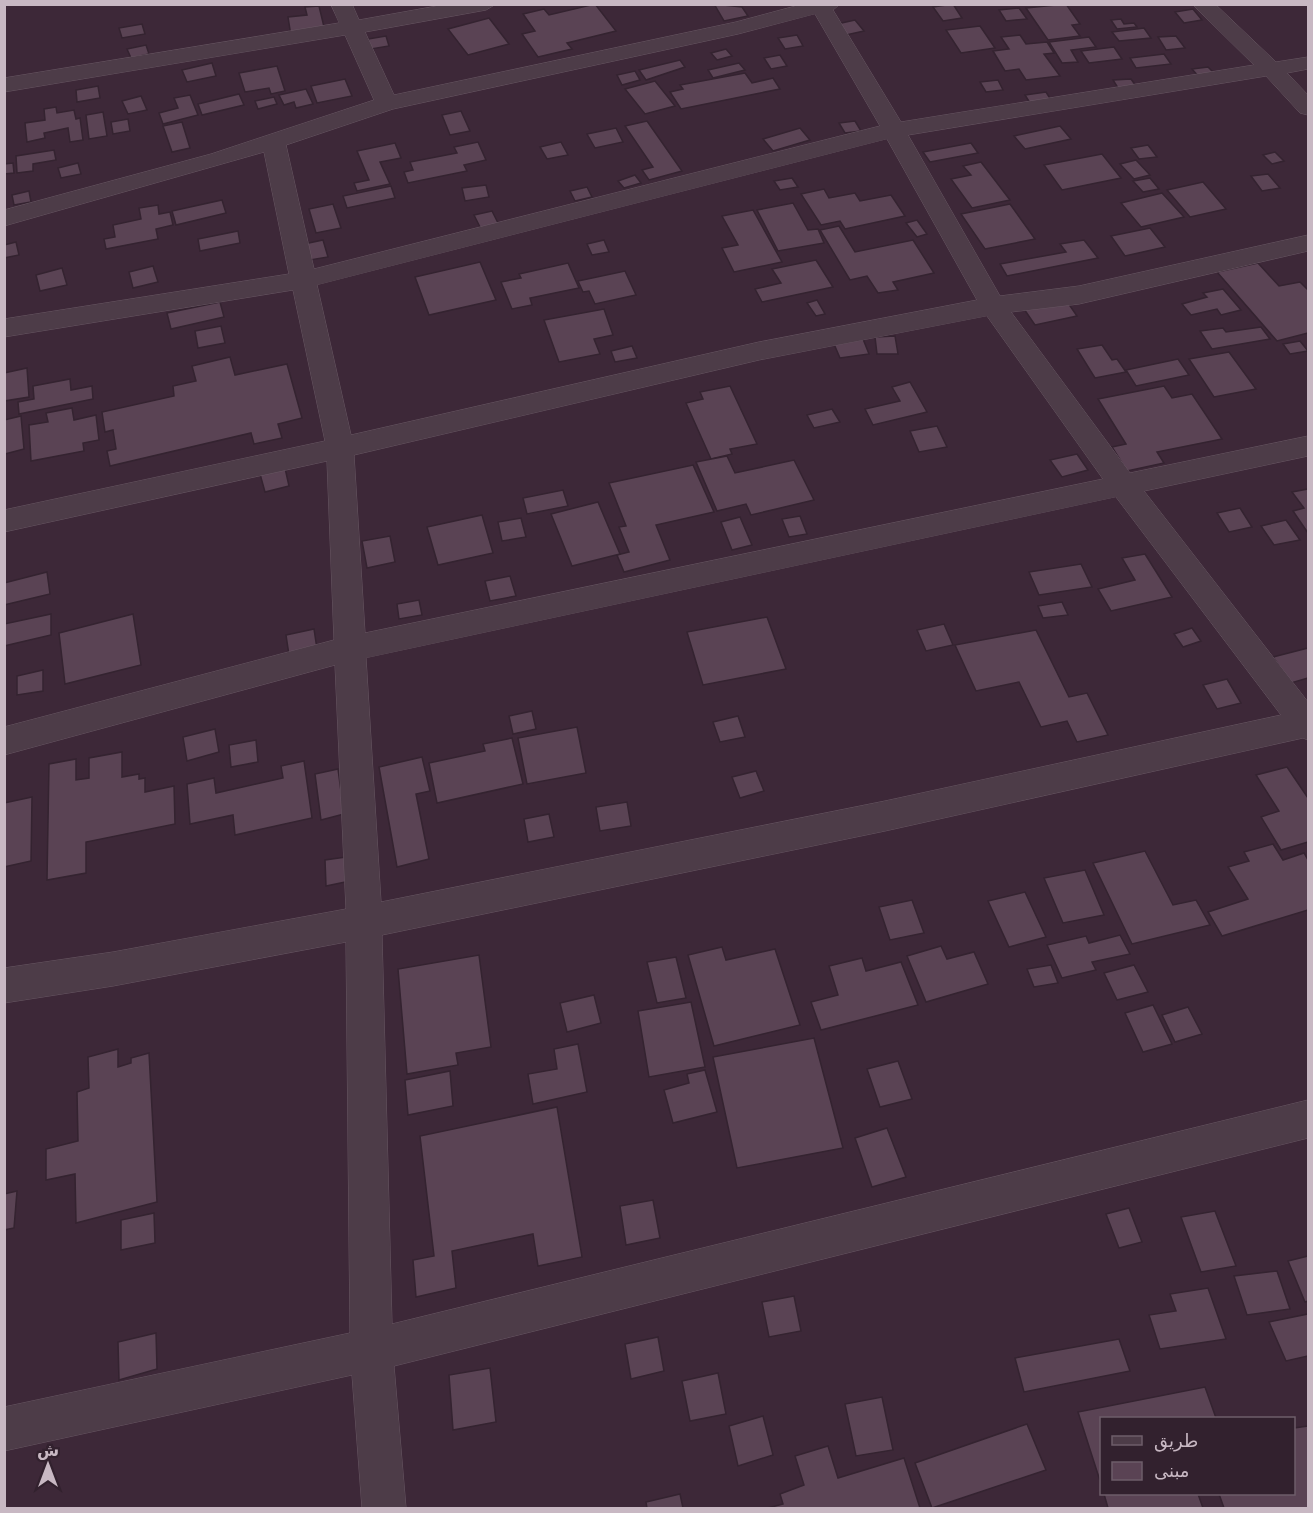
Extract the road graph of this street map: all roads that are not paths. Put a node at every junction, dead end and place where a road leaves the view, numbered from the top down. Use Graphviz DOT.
graph roads {
  1 [pos="341,4"];
  2 [pos="486,4"];
  3 [pos="1202,4"];
  4 [pos="823,5"];
  5 [pos="352,29"];
  6 [pos="1308,63"];
  7 [pos="1271,69"];
  8 [pos="4,85"];
  9 [pos="387,103"];
  10 [pos="1308,108"];
  11 [pos="894,130"];
  12 [pos="273,140"];
  13 [pos="4,218"];
  14 [pos="1308,243"];
  15 [pos="305,280"];
  16 [pos="993,306"];
  17 [pos="4,328"];
  18 [pos="1308,446"];
  19 [pos="340,448"];
  20 [pos="1122,484"];
  21 [pos="4,521"];
  22 [pos="352,648"];
  23 [pos="1308,724"];
  24 [pos="4,741"];
  25 [pos="364,922"];
  26 [pos="4,986"];
  27 [pos="1308,1119"];
  28 [pos="371,1350"];
  29 [pos="4,1429"];
  30 [pos="384,1509"];
  1 -- 5 [label="street"];
  2 -- 5 [label="street"];
  3 -- 7 [label="street"];
  4 -- 9 [label="street"];
  4 -- 11 [label="street"];
  5 -- 8 [label="street"];
  5 -- 9 [label="street"];
  6 -- 7 [label="street"];
  7 -- 10 [label="street"];
  7 -- 11 [label="street"];
  9 -- 12 [label="street"];
  11 -- 15 [label="street"];
  11 -- 16 [label="street"];
  12 -- 13 [label="street"];
  12 -- 15 [label="street"];
  14 -- 16 [label="street"];
  15 -- 17 [label="street"];
  15 -- 19 [label="street"];
  16 -- 19 [label="street"];
  16 -- 20 [label="street"];
  18 -- 20 [label="street"];
  19 -- 21 [label="street"];
  19 -- 22 [label="street"];
  20 -- 22 [label="street"];
  20 -- 23 [label="street"];
  22 -- 24 [label="street"];
  22 -- 25 [label="street"];
  23 -- 25 [label="street"];
  25 -- 26 [label="street"];
  25 -- 28 [label="street"];
  27 -- 28 [label="street"];
  28 -- 29 [label="street"];
  28 -- 30 [label="street"];
}
